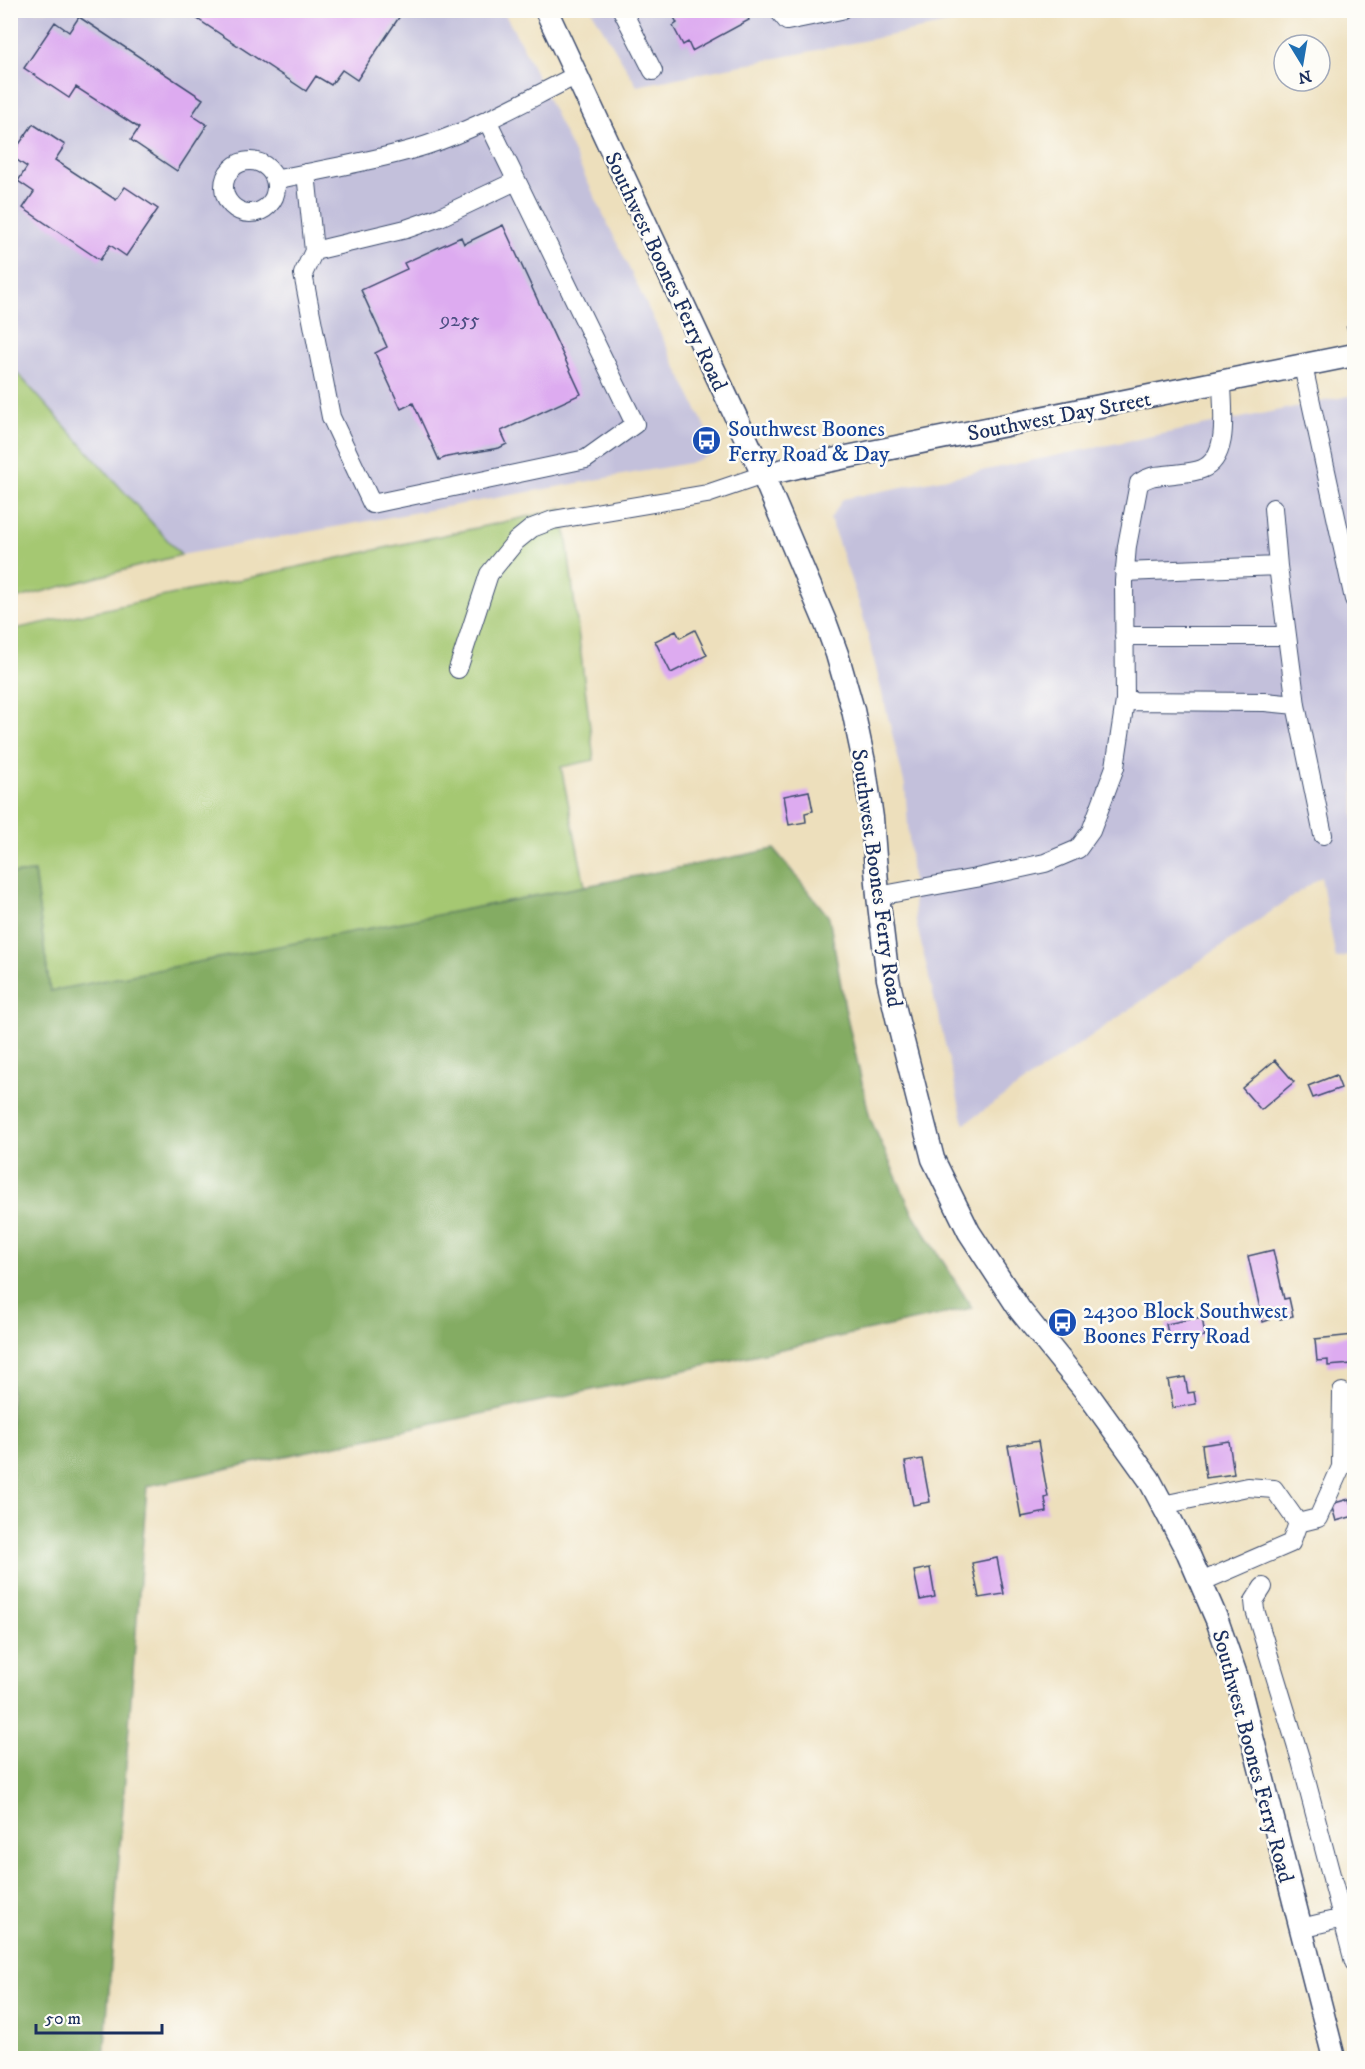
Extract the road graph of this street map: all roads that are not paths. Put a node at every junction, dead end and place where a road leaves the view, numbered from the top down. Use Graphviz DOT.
graph roads {
  1 [pos="546,10"];
  2 [pos="622,10"];
  3 [pos="778,10"];
  4 [pos="841,10"];
  5 [pos="653,71"];
  6 [pos="577,75"];
  7 [pos="487,120"];
  8 [pos="306,173"];
  9 [pos="275,180"];
  10 [pos="516,181"];
  11 [pos="314,250"];
  12 [pos="1354,355"];
  13 [pos="1303,366"];
  14 [pos="1221,382"];
  15 [pos="763,476"];
  16 [pos="1273,508"];
  17 [pos="1278,566"];
  18 [pos="1124,572"];
  19 [pos="1354,599"];
  20 [pos="1124,636"];
  21 [pos="1287,636"];
  22 [pos="458,669"];
  23 [pos="1125,701"];
  24 [pos="1296,705"];
  25 [pos="1323,835"];
  26 [pos="878,896"];
  27 [pos="1342,1392"];
  28 [pos="1163,1505"];
  29 [pos="1298,1523"];
  30 [pos="1200,1582"];
  31 [pos="1263,1587"];
  32 [pos="1343,1918"];
  33 [pos="1301,1929"];
  34 [pos="1354,1962"];
  35 [pos="1334,2058"];
  1 -- 6 [label="main road, Southwest Boones Ferry Road"];
  2 -- 5 [label="street"];
  3 -- 4 [label="street"];
  6 -- 7 [label="street"];
  6 -- 15 [label="main road, Southwest Boones Ferry Road"];
  7 -- 8 [label="street"];
  7 -- 10 [label="street"];
  8 -- 9 [label="street"];
  8 -- 11 [label="street"];
  10 -- 11 [label="street"];
  10 -- 11 [label="street"];
  12 -- 13 [label="main road, Southwest Day Street"];
  13 -- 14 [label="main road, Southwest Day Street"];
  13 -- 19 [label="street"];
  14 -- 15 [label="main road, Southwest Day Street"];
  14 -- 18 [label="street"];
  15 -- 22 [label="street"];
  15 -- 26 [label="main road, Southwest Boones Ferry Road"];
  16 -- 17 [label="street"];
  17 -- 18 [label="street"];
  17 -- 21 [label="street"];
  18 -- 20 [label="street"];
  20 -- 21 [label="street"];
  20 -- 23 [label="street"];
  21 -- 24 [label="street"];
  23 -- 24 [label="street"];
  23 -- 26 [label="street"];
  24 -- 25 [label="street"];
  26 -- 28 [label="main road, Southwest Boones Ferry Road"];
  27 -- 29 [label="street"];
  28 -- 29 [label="street"];
  28 -- 30 [label="main road, Southwest Boones Ferry Road"];
  29 -- 30 [label="street"];
  30 -- 33 [label="main road, Southwest Boones Ferry Road"];
  31 -- 32 [label="street, Southwest Boones Ferry Road"];
  32 -- 33 [label="street"];
  32 -- 34 [label="street, Southwest Boones Ferry Road"];
  33 -- 35 [label="main road, Southwest Boones Ferry Road"];
}
